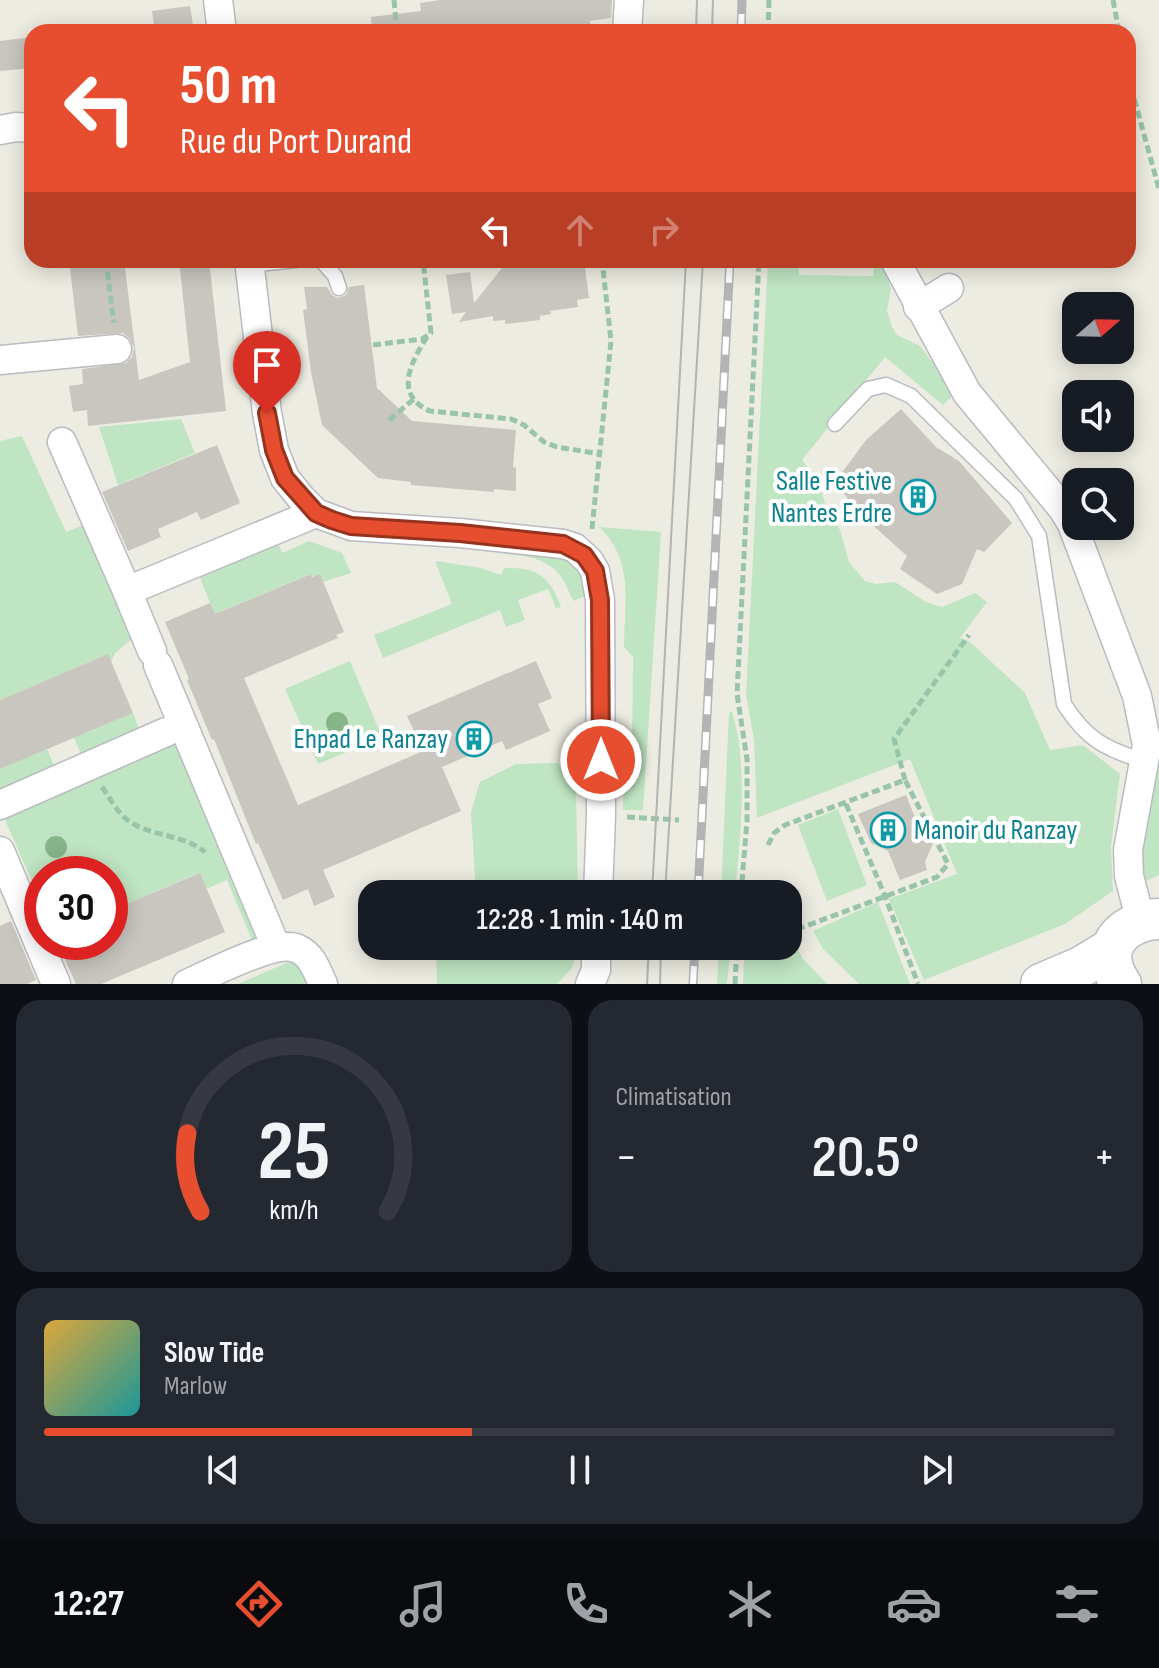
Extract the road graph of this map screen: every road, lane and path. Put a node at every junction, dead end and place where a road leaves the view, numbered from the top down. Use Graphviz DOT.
graph roads {
  1 [pos="218,0"];
  2 [pos="394,0"];
  3 [pos="629,0"];
  4 [pos="769,0"];
  5 [pos="1113,0"];
  6 [pos="221,24"];
  7 [pos="396,24"];
  8 [pos="628,24"];
  9 [pos="768,24"];
  10 [pos="1118,24"];
  11 [pos="1136,105"];
  12 [pos="24,128"];
  13 [pos="0,130"];
  14 [pos="1159,189"];
  15 [pos="251,268"];
  16 [pos="328,268"];
  17 [pos="424,268"];
  18 [pos="603,268"];
  19 [pos="759,268"];
  20 [pos="899,268"];
  21 [pos="339,288"];
  22 [pos="949,288"];
  23 [pos="918,307"];
  24 [pos="427,337"];
  25 [pos="373,345"];
  26 [pos="117,349"];
  27 [pos="0,360"];
  28 [pos="414,399"];
  29 [pos="389,420"];
  30 [pos="835,424"];
  31 [pos="62,442"];
  32 [pos="600,454"];
  33 [pos="316,513"];
  34 [pos="592,529"];
  35 [pos="127,591"];
  36 [pos="969,635"];
  37 [pos="1148,696"];
  38 [pos="166,732"];
  39 [pos="1144,761"];
  40 [pos="88,766"];
  41 [pos="905,780"];
  42 [pos="846,804"];
  43 [pos="0,805"];
  44 [pos="618,817"];
  45 [pos="679,820"];
  46 [pos="768,845"];
  47 [pos="0,851"];
  48 [pos="209,856"];
  49 [pos="599,880"];
  50 [pos="742,880"];
  51 [pos="885,896"];
  52 [pos="9,898"];
  53 [pos="1153,919"];
  54 [pos="802,927"];
  55 [pos="276,947"];
  56 [pos="596,960"];
  57 [pos="736,960"];
  58 [pos="1116,967"];
  59 [pos="56,984"];
  60 [pos="187,984"];
  61 [pos="323,984"];
  62 [pos="590,984"];
  63 [pos="735,984"];
  64 [pos="918,984"];
  65 [pos="1041,984"];
  1 -- 6 [label="street"];
  2 -- 7 [label="path"];
  3 -- 8 [label="street"];
  4 -- 9 [label="path"];
  5 -- 10 [label="path"];
  11 -- 14 [label="path"];
  12 -- 13 [label="street"];
  15 -- 33 [label="street"];
  16 -- 21 [label="lane"];
  17 -- 24 [label="path"];
  18 -- 32 [label="path"];
  19 -- 50 [label="path"];
  20 -- 23 [label="street"];
  22 -- 23 [label="street"];
  23 -- 37 [label="street"];
  24 -- 25 [label="path"];
  24 -- 28 [label="path"];
  26 -- 27 [label="street"];
  28 -- 29 [label="path"];
  28 -- 32 [label="path"];
  30 -- 39 [label="lane"];
  31 -- 35 [label="street"];
  32 -- 34 [label="path"];
  33 -- 35 [label="street"];
  33 -- 49 [label="street"];
  35 -- 55 [label="street"];
  36 -- 41 [label="path"];
  37 -- 39 [label="street"];
  38 -- 40 [label="street"];
  39 -- 53 [label="street"];
  40 -- 43 [label="street"];
  40 -- 48 [label="path"];
  41 -- 42 [label="path"];
  41 -- 51 [label="path"];
  42 -- 46 [label="path"];
  42 -- 51 [label="path"];
  44 -- 45 [label="path"];
  47 -- 52 [label="street"];
  51 -- 54 [label="path"];
  51 -- 64 [label="path"];
  52 -- 59 [label="street"];
  53 -- 58 [label="street"];
  55 -- 60 [label="street"];
  55 -- 61 [label="street"];
  56 -- 62 [label="street"];
  57 -- 63 [label="path"];
  58 -- 65 [label="street"];
}
